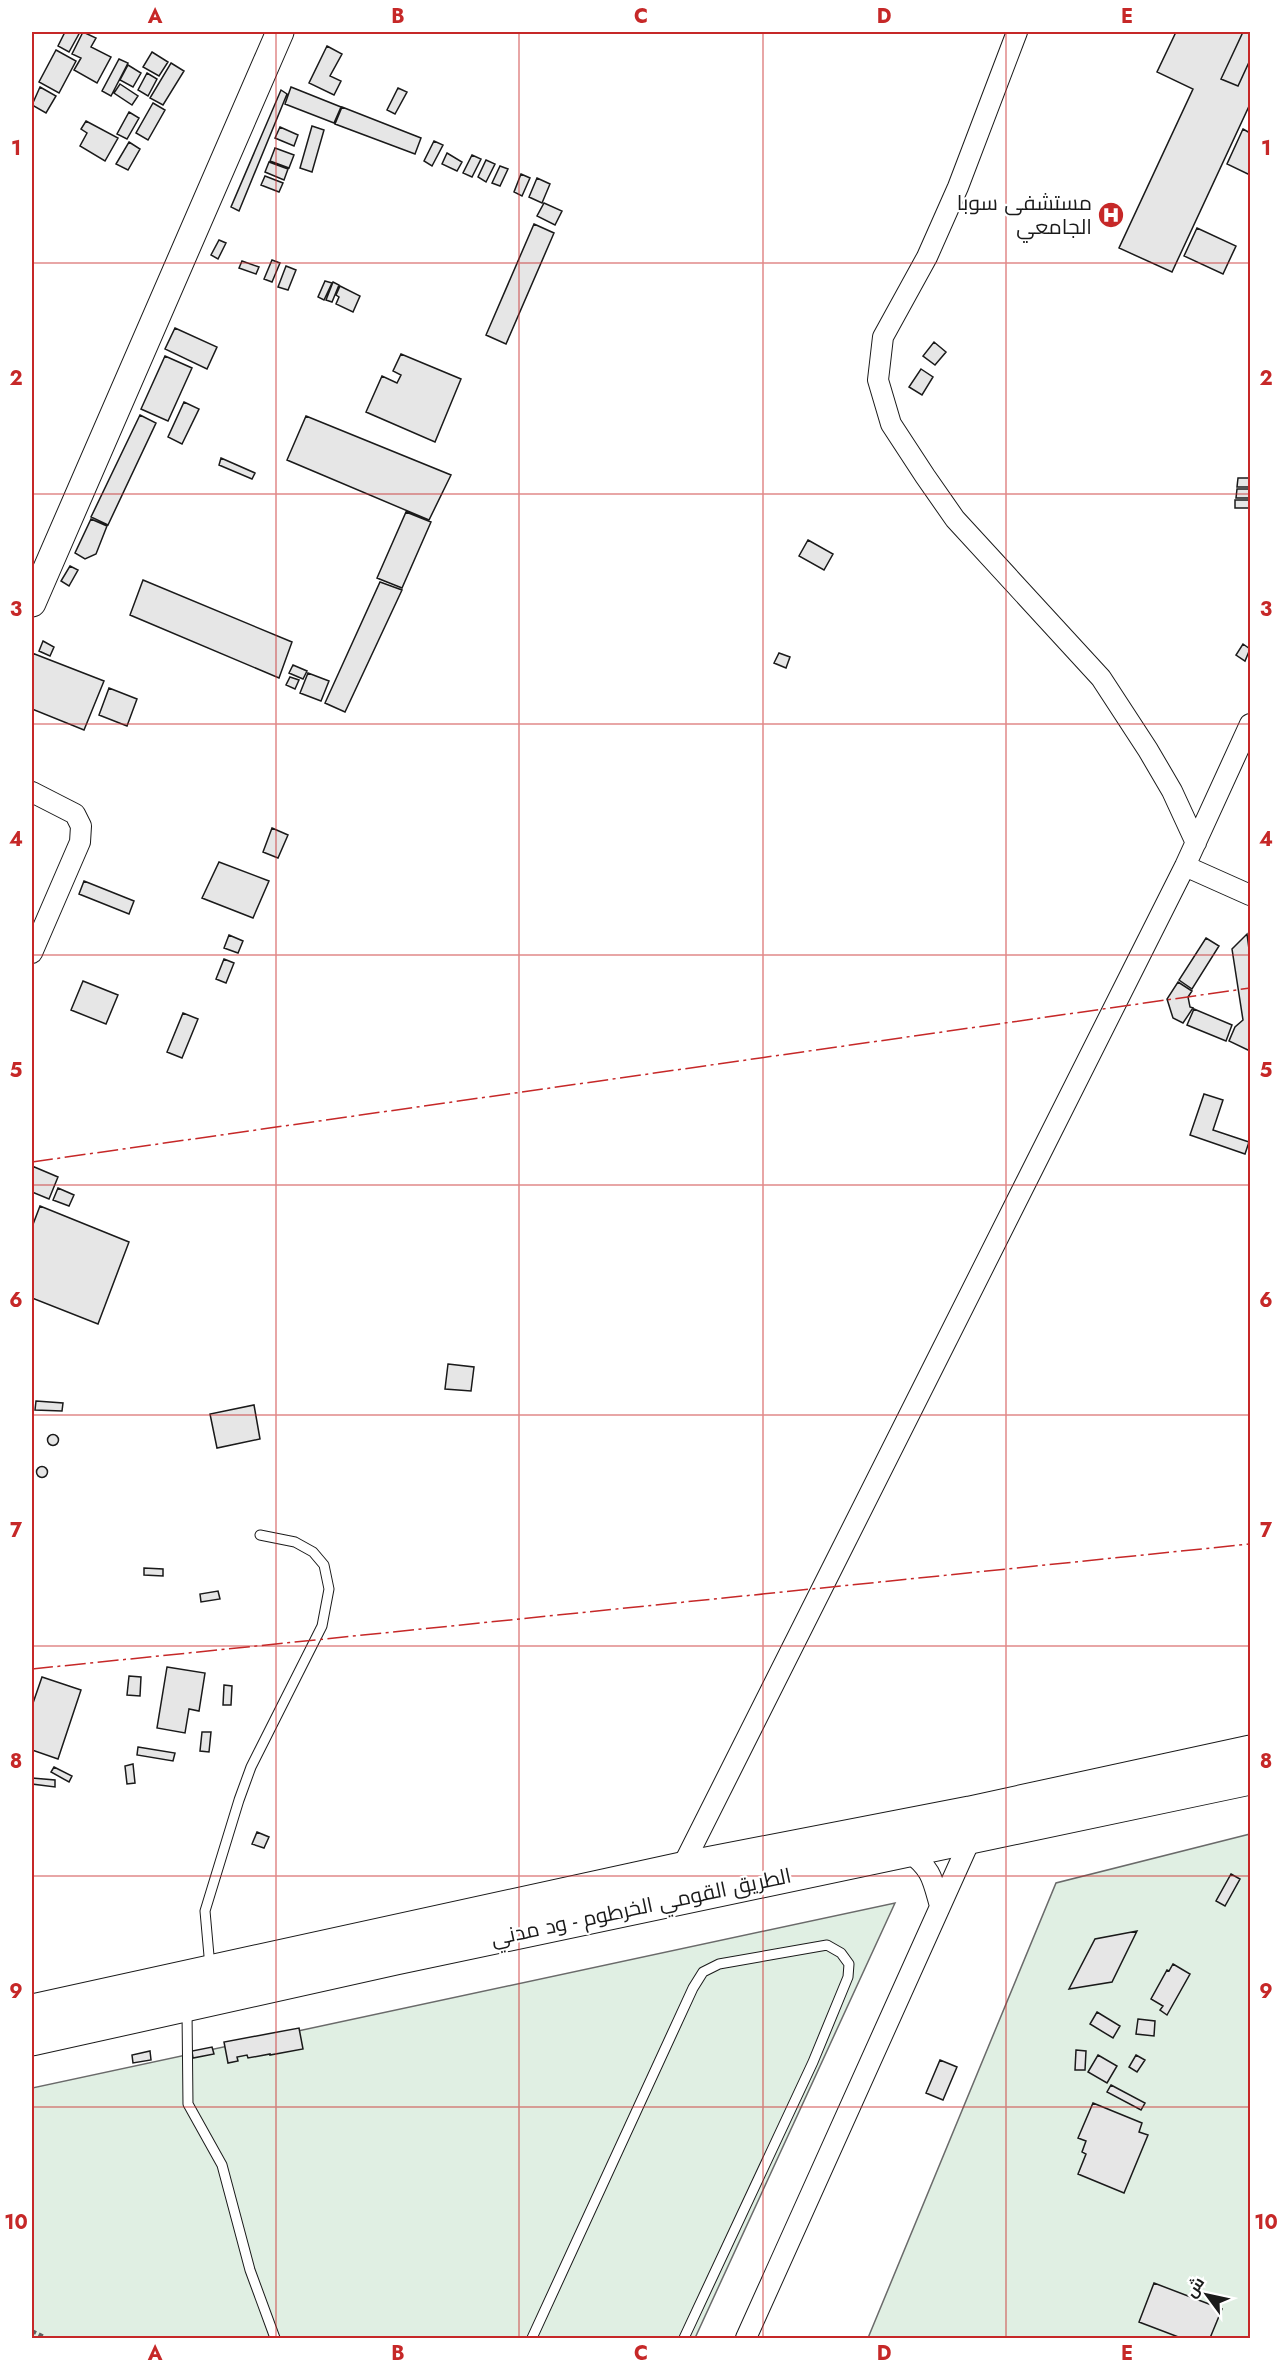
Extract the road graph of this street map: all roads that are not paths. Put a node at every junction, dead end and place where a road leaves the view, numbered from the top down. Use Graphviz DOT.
graph roads {
  1 [pos="280,32"];
  2 [pos="1017,32"];
  3 [pos="32,603"];
  4 [pos="1251,724"];
  5 [pos="32,792"];
  6 [pos="1196,843"];
  7 [pos="1185,866"];
  8 [pos="1251,895"];
  9 [pos="32,953"];
  10 [pos="260,1535"];
  11 [pos="1251,1752"];
  12 [pos="1251,1778"];
  13 [pos="971,1838"];
  14 [pos="908,1851"];
  15 [pos="681,1869"];
  16 [pos="940,1906"];
  17 [pos="210,1972"];
  18 [pos="187,2005"];
  19 [pos="32,2011"];
  20 [pos="32,2039"];
  21 [pos="275,2338"];
  22 [pos="532,2338"];
  23 [pos="684,2338"];
  24 [pos="746,2338"];
  1 -- 3 [label="street"];
  2 -- 6 [label="street"];
  4 -- 6 [label="street"];
  5 -- 9 [label="street"];
  6 -- 7 [label="street"];
  7 -- 8 [label="street"];
  7 -- 15 [label="street"];
  10 -- 17 [label="lane"];
  11 -- 15 [label="highway, الطريق القومي الخرطوم - ود مدني"];
  12 -- 13 [label="highway, الطريق القومي الخرطوم - ود مدني"];
  13 -- 14 [label="highway, الطريق القومي الخرطوم - ود مدني"];
  13 -- 16 [label="street"];
  14 -- 16 [label="street"];
  14 -- 18 [label="highway, الطريق القومي الخرطوم - ود مدني"];
  15 -- 17 [label="highway, الطريق القومي الخرطوم - ود مدني"];
  16 -- 24 [label="street"];
  17 -- 19 [label="highway, الطريق القومي الخرطوم - ود مدني"];
  18 -- 20 [label="highway, الطريق القومي الخرطوم - ود مدني"];
  18 -- 21 [label="lane"];
  22 -- 23 [label="lane"];
}
